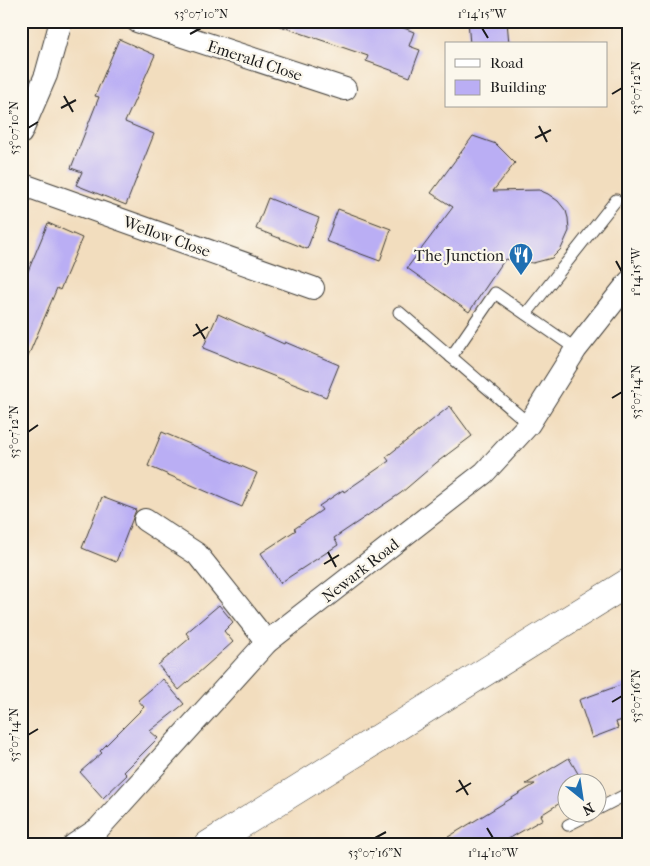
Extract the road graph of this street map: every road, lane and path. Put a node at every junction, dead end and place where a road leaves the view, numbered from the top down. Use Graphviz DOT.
graph roads {
  1 [pos="61,21"];
  2 [pos="137,21"];
  3 [pos="345,89"];
  4 [pos="21,133"];
  5 [pos="21,184"];
  6 [pos="616,200"];
  7 [pos="629,282"];
  8 [pos="313,288"];
  9 [pos="399,312"];
  10 [pos="526,314"];
  11 [pos="576,349"];
  12 [pos="451,357"];
  13 [pos="529,424"];
  14 [pos="145,520"];
  15 [pos="629,582"];
  16 [pos="267,642"];
  17 [pos="629,793"];
  18 [pos="608,804"];
  19 [pos="74,845"];
  20 [pos="208,845"];
  1 -- 4 [label="street"];
  2 -- 3 [label="street, Emerald Close"];
  5 -- 8 [label="street, Wellow Close"];
  6 -- 10 [label="lane"];
  7 -- 11 [label="street, Newark Road"];
  9 -- 12 [label="lane"];
  10 -- 11 [label="lane"];
  10 -- 12 [label="lane"];
  11 -- 13 [label="street, Newark Road"];
  12 -- 13 [label="lane"];
  13 -- 16 [label="street, Newark Road"];
  14 -- 16 [label="street"];
  15 -- 20 [label="main road"];
  16 -- 19 [label="street, Newark Road"];
  17 -- 18 [label="lane"];
}
